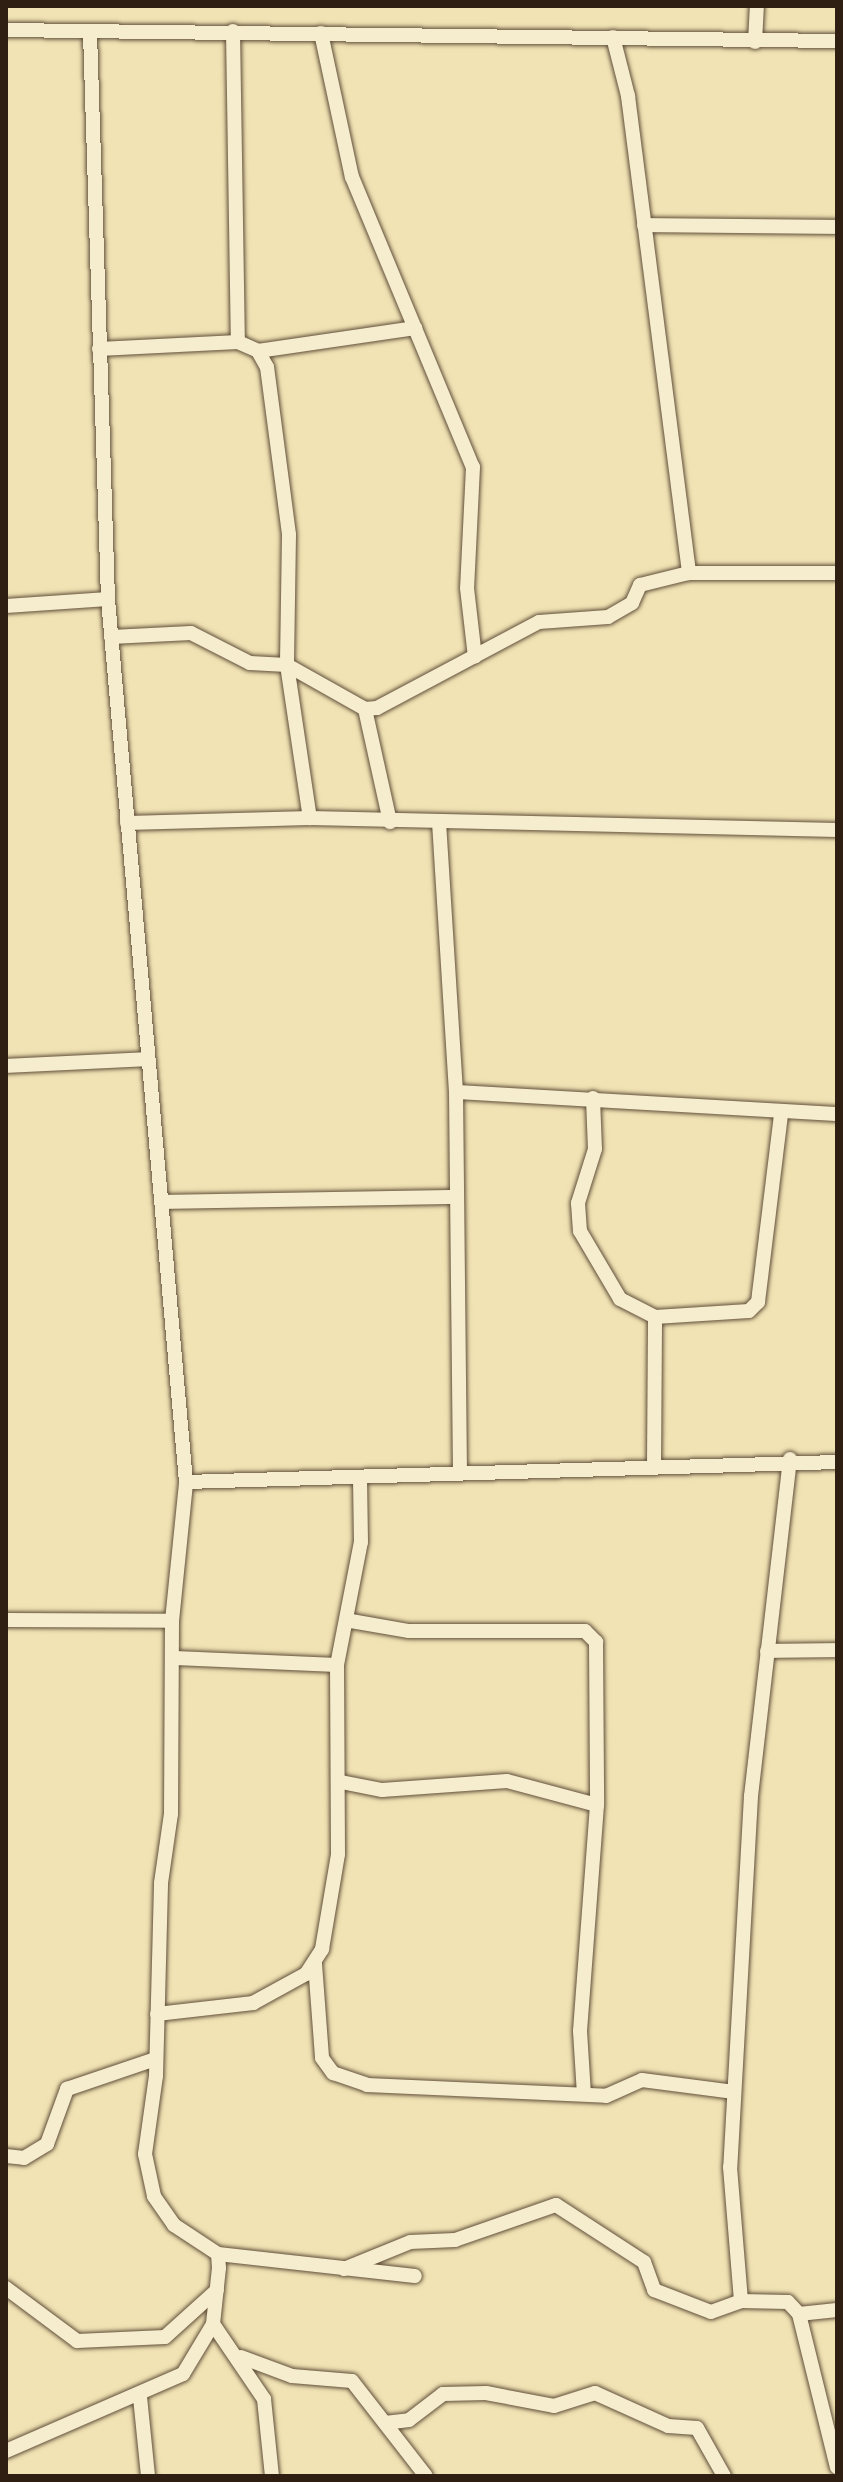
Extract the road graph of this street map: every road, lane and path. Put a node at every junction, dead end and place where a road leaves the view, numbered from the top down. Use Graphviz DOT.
graph roads {
  1 [pos="757,6"];
  2 [pos="6,30"];
  3 [pos="90,31"];
  4 [pos="233,31"];
  5 [pos="321,33"];
  6 [pos="613,37"];
  7 [pos="837,41"];
  8 [pos="755,42"];
  9 [pos="644,225"];
  10 [pos="837,227"];
  11 [pos="415,328"];
  12 [pos="238,342"];
  13 [pos="99,349"];
  14 [pos="258,351"];
  15 [pos="689,573"];
  16 [pos="837,573"];
  17 [pos="108,599"];
  18 [pos="6,606"];
  19 [pos="111,637"];
  20 [pos="475,657"];
  21 [pos="287,665"];
  22 [pos="365,709"];
  23 [pos="310,818"];
  24 [pos="390,822"];
  25 [pos="439,822"];
  26 [pos="127,823"];
  27 [pos="837,830"];
  28 [pos="148,1059"];
  29 [pos="6,1066"];
  30 [pos="456,1092"];
  31 [pos="593,1098"];
  32 [pos="781,1114"];
  33 [pos="837,1114"];
  34 [pos="457,1197"];
  35 [pos="166,1202"];
  36 [pos="655,1317"];
  37 [pos="790,1459"];
  38 [pos="837,1462"];
  39 [pos="654,1467"];
  40 [pos="460,1470"];
  41 [pos="360,1477"];
  42 [pos="186,1482"];
  43 [pos="6,1620"];
  44 [pos="172,1621"];
  45 [pos="351,1621"];
  46 [pos="837,1650"];
  47 [pos="767,1651"];
  48 [pos="175,1658"];
  49 [pos="337,1665"];
  50 [pos="341,1782"];
  51 [pos="597,1805"];
  52 [pos="315,1964"];
  53 [pos="157,2014"];
  54 [pos="155,2059"];
  55 [pos="734,2092"];
  56 [pos="584,2094"];
  57 [pos="6,2156"];
  58 [pos="218,2254"];
  59 [pos="344,2269"];
  60 [pos="415,2276"];
  61 [pos="6,2288"];
  62 [pos="217,2290"];
  63 [pos="741,2301"];
  64 [pos="837,2310"];
  65 [pos="799,2314"];
  66 [pos="213,2324"];
  67 [pos="241,2357"];
  68 [pos="140,2397"];
  69 [pos="385,2423"];
  70 [pos="6,2451"];
  71 [pos="837,2467"];
  72 [pos="148,2476"];
  73 [pos="272,2476"];
  74 [pos="426,2476"];
  75 [pos="724,2476"];
  1 -- 8 [label="street"];
  2 -- 3 [label="street"];
  3 -- 4 [label="street"];
  3 -- 13 [label="street"];
  4 -- 5 [label="street"];
  4 -- 12 [label="street"];
  5 -- 6 [label="street"];
  5 -- 11 [label="street"];
  6 -- 8 [label="street"];
  6 -- 9 [label="street"];
  7 -- 8 [label="street"];
  9 -- 10 [label="street"];
  9 -- 15 [label="street"];
  11 -- 14 [label="street"];
  11 -- 20 [label="street"];
  12 -- 13 [label="street"];
  12 -- 14 [label="street"];
  13 -- 17 [label="street"];
  14 -- 21 [label="street"];
  15 -- 16 [label="street"];
  15 -- 20 [label="street"];
  17 -- 18 [label="street"];
  17 -- 19 [label="street"];
  19 -- 21 [label="street"];
  19 -- 26 [label="street"];
  20 -- 22 [label="street"];
  21 -- 22 [label="street"];
  21 -- 23 [label="street"];
  22 -- 24 [label="street"];
  23 -- 24 [label="street"];
  23 -- 26 [label="street"];
  24 -- 25 [label="street"];
  25 -- 27 [label="street"];
  25 -- 30 [label="street"];
  26 -- 28 [label="street"];
  28 -- 29 [label="street"];
  28 -- 35 [label="street"];
  30 -- 31 [label="street"];
  30 -- 34 [label="street"];
  31 -- 32 [label="street"];
  31 -- 36 [label="street"];
  32 -- 33 [label="street"];
  32 -- 36 [label="street"];
  34 -- 35 [label="street"];
  34 -- 40 [label="street"];
  35 -- 42 [label="street"];
  36 -- 39 [label="street"];
  37 -- 38 [label="street"];
  37 -- 39 [label="street"];
  37 -- 47 [label="street"];
  39 -- 40 [label="street"];
  40 -- 41 [label="street"];
  41 -- 42 [label="street"];
  41 -- 45 [label="street"];
  42 -- 44 [label="street"];
  43 -- 44 [label="street"];
  44 -- 48 [label="street"];
  45 -- 49 [label="street"];
  45 -- 51 [label="street"];
  46 -- 47 [label="street"];
  47 -- 55 [label="street"];
  48 -- 49 [label="street"];
  48 -- 53 [label="street"];
  49 -- 50 [label="street"];
  50 -- 51 [label="street"];
  50 -- 52 [label="street"];
  51 -- 56 [label="street"];
  52 -- 53 [label="street"];
  52 -- 56 [label="street"];
  53 -- 54 [label="street"];
  54 -- 57 [label="street"];
  54 -- 58 [label="street"];
  55 -- 56 [label="street"];
  55 -- 63 [label="street"];
  58 -- 59 [label="street"];
  58 -- 62 [label="street"];
  59 -- 60 [label="street"];
  59 -- 63 [label="street"];
  61 -- 62 [label="street"];
  62 -- 66 [label="street"];
  63 -- 65 [label="street"];
  64 -- 65 [label="street"];
  65 -- 71 [label="street"];
  66 -- 67 [label="street"];
  66 -- 68 [label="street"];
  67 -- 69 [label="street"];
  67 -- 73 [label="street"];
  68 -- 70 [label="street"];
  68 -- 72 [label="street"];
  69 -- 74 [label="street"];
  69 -- 75 [label="street"];
}
